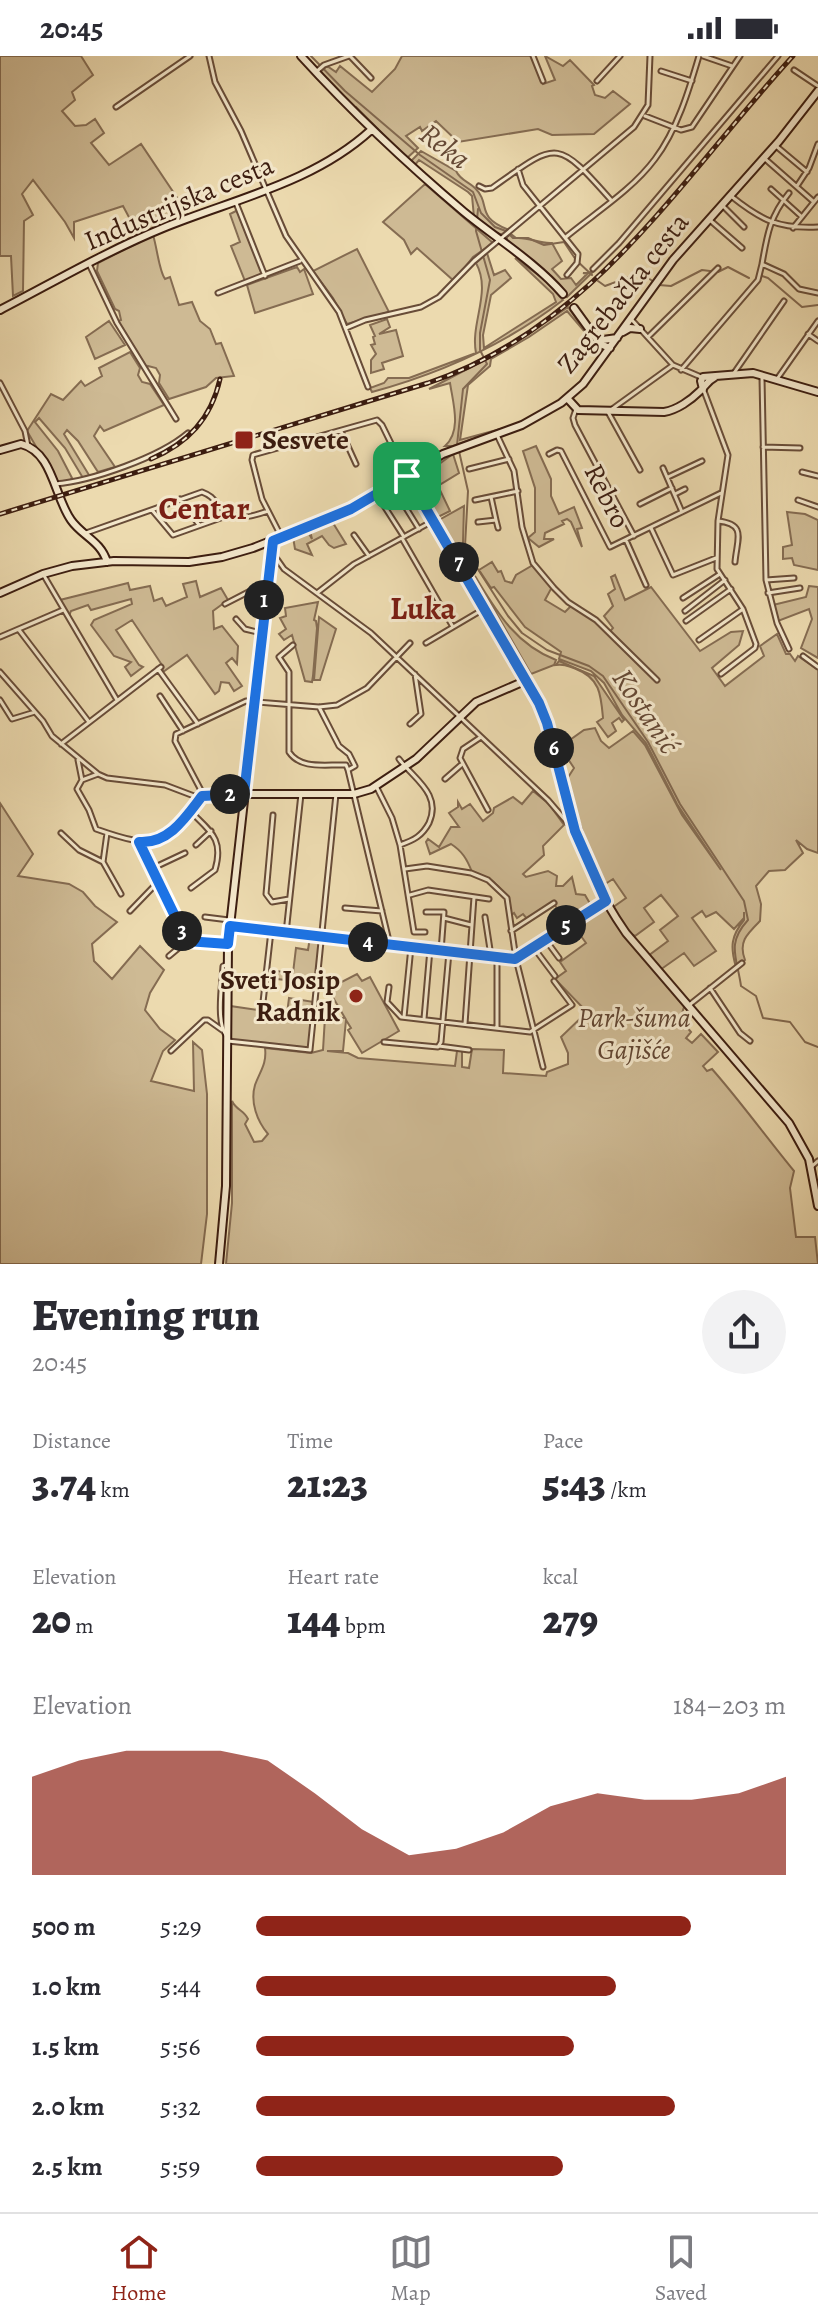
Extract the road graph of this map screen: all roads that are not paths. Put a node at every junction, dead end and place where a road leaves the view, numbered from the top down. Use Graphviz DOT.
graph roads {
  1 [pos="190,56"];
  2 [pos="209,56"];
  3 [pos="301,56"];
  4 [pos="349,56"];
  5 [pos="533,56"];
  6 [pos="620,56"];
  7 [pos="650,56"];
  8 [pos="701,56"];
  9 [pos="740,56"];
  10 [pos="778,56"];
  11 [pos="732,66"];
  12 [pos="794,70"];
  13 [pos="317,71"];
  14 [pos="661,71"];
  15 [pos="371,78"];
  16 [pos="543,81"];
  17 [pos="597,81"];
  18 [pos="692,81"];
  19 [pos="818,89"];
  20 [pos="116,107"];
  21 [pos="644,115"];
  22 [pos="672,128"];
  23 [pos="371,130"];
  24 [pos="818,144"];
  25 [pos="775,145"];
  26 [pos="816,154"];
  27 [pos="764,158"];
  28 [pos="518,169"];
  29 [pos="584,169"];
  30 [pos="807,172"];
  31 [pos="479,186"];
  32 [pos="797,186"];
  33 [pos="771,189"];
  34 [pos="267,190"];
  35 [pos="789,193"];
  36 [pos="730,195"];
  37 [pos="818,197"];
  38 [pos="611,200"];
  39 [pos="783,200"];
  40 [pos="814,202"];
  41 [pos="236,203"];
  42 [pos="721,204"];
  43 [pos="540,206"];
  44 [pos="802,217"];
  45 [pos="708,218"];
  46 [pos="770,222"];
  47 [pos="744,227"];
  48 [pos="818,227"];
  49 [pos="793,228"];
  50 [pos="566,237"];
  51 [pos="502,238"];
  52 [pos="742,248"];
  53 [pos="302,261"];
  54 [pos="89,264"];
  55 [pos="762,264"];
  56 [pos="593,269"];
  57 [pos="715,271"];
  58 [pos="567,275"];
  59 [pos="265,276"];
  60 [pos="218,293"];
  61 [pos="818,293"];
  62 [pos="563,294"];
  63 [pos="784,301"];
  64 [pos="574,308"];
  65 [pos="0,310"];
  66 [pos="631,316"];
  67 [pos="818,321"];
  68 [pos="346,328"];
  69 [pos="640,329"];
  70 [pos="808,334"];
  71 [pos="618,336"];
  72 [pos="648,337"];
  73 [pos="818,341"];
  74 [pos="602,342"];
  75 [pos="610,348"];
  76 [pos="604,356"];
  77 [pos="673,365"];
  78 [pos="681,370"];
  79 [pos="734,373"];
  80 [pos="762,374"];
  81 [pos="777,379"];
  82 [pos="703,381"];
  83 [pos="0,383"];
  84 [pos="368,387"];
  85 [pos="818,392"];
  86 [pos="567,398"];
  87 [pos="576,409"];
  88 [pos="608,412"];
  89 [pos="176,419"];
  90 [pos="340,430"];
  91 [pos="188,433"];
  92 [pos="496,433"];
  93 [pos="28,446"];
  94 [pos="763,447"];
  95 [pos="800,448"];
  96 [pos="0,450"];
  97 [pos="549,454"];
  98 [pos="509,459"];
  99 [pos="702,461"];
  100 [pos="356,464"];
  101 [pos="663,468"];
  102 [pos="469,469"];
  103 [pos="640,470"];
  104 [pos="802,472"];
  105 [pos="407,476"];
  106 [pos="818,476"];
  107 [pos="668,477"];
  108 [pos="55,484"];
  109 [pos="672,488"];
  110 [pos="685,489"];
  111 [pos="518,491"];
  112 [pos="721,493"];
  113 [pos="675,494"];
  114 [pos="491,497"];
  115 [pos="379,498"];
  116 [pos="180,499"];
  117 [pos="401,500"];
  118 [pos="475,500"];
  119 [pos="798,500"];
  120 [pos="640,504"];
  121 [pos="818,507"];
  122 [pos="151,509"];
  123 [pos="268,511"];
  124 [pos="682,512"];
  125 [pos="229,515"];
  126 [pos="434,520"];
  127 [pos="496,520"];
  128 [pos="718,521"];
  129 [pos="478,522"];
  130 [pos="199,525"];
  131 [pos="498,528"];
  132 [pos="651,528"];
  133 [pos="419,529"];
  134 [pos="85,533"];
  135 [pos="354,535"];
  136 [pos="634,536"];
  137 [pos="282,538"];
  138 [pos="403,538"];
  139 [pos="626,540"];
  140 [pos="273,541"];
  141 [pos="256,547"];
  142 [pos="369,556"];
  143 [pos="716,558"];
  144 [pos="273,559"];
  145 [pos="107,562"];
  146 [pos="735,562"];
  147 [pos="43,574"];
  148 [pos="720,574"];
  149 [pos="794,578"];
  150 [pos="725,580"];
  151 [pos="766,580"];
  152 [pos="646,585"];
  153 [pos="266,586"];
  154 [pos="800,588"];
  155 [pos="731,589"];
  156 [pos="0,593"];
  157 [pos="317,593"];
  158 [pos="768,594"];
  159 [pos="683,598"];
  160 [pos="225,604"];
  161 [pos="486,608"];
  162 [pos="743,609"];
  163 [pos="63,610"];
  164 [pos="685,611"];
  165 [pos="236,619"];
  166 [pos="686,621"];
  167 [pos="453,627"];
  168 [pos="19,630"];
  169 [pos="261,633"];
  170 [pos="0,637"];
  171 [pos="699,640"];
  172 [pos="410,643"];
  173 [pos="426,643"];
  174 [pos="293,645"];
  175 [pos="789,649"];
  176 [pos="803,656"];
  177 [pos="398,658"];
  178 [pos="818,667"];
  179 [pos="0,672"];
  180 [pos="415,674"];
  181 [pos="721,674"];
  182 [pos="527,680"];
  183 [pos="657,680"];
  184 [pos="160,696"];
  185 [pos="0,700"];
  186 [pos="117,700"];
  187 [pos="254,701"];
  188 [pos="289,705"];
  189 [pos="319,707"];
  190 [pos="35,712"];
  191 [pos="460,716"];
  192 [pos="89,722"];
  193 [pos="198,724"];
  194 [pos="410,724"];
  195 [pos="183,731"];
  196 [pos="481,737"];
  197 [pos="61,744"];
  198 [pos="78,758"];
  199 [pos="399,759"];
  200 [pos="461,765"];
  201 [pos="405,767"];
  202 [pos="348,770"];
  203 [pos="98,774"];
  204 [pos="445,779"];
  205 [pos="82,780"];
  206 [pos="376,786"];
  207 [pos="244,794"];
  208 [pos="301,794"];
  209 [pos="336,794"];
  210 [pos="354,794"];
  211 [pos="203,796"];
  212 [pos="488,810"];
  213 [pos="190,811"];
  214 [pos="273,815"];
  215 [pos="211,831"];
  216 [pos="575,831"];
  217 [pos="61,833"];
  218 [pos="107,833"];
  219 [pos="139,842"];
  220 [pos="196,845"];
  221 [pos="400,845"];
  222 [pos="185,853"];
  223 [pos="103,862"];
  224 [pos="151,869"];
  225 [pos="405,869"];
  226 [pos="158,882"];
  227 [pos="191,888"];
  228 [pos="121,894"];
  229 [pos="410,895"];
  230 [pos="474,897"];
  231 [pos="289,899"];
  232 [pos="489,899"];
  233 [pos="606,901"];
  234 [pos="554,903"];
  235 [pos="345,908"];
  236 [pos="130,911"];
  237 [pos="382,911"];
  238 [pos="426,912"];
  239 [pos="205,917"];
  240 [pos="485,917"];
  241 [pos="443,918"];
  242 [pos="230,923"];
  243 [pos="471,925"];
  244 [pos="271,931"];
  245 [pos="511,931"];
  246 [pos="425,932"];
  247 [pos="286,933"];
  248 [pos="322,936"];
  249 [pos="545,939"];
  250 [pos="187,941"];
  251 [pos="228,944"];
  252 [pos="390,945"];
  253 [pos="411,947"];
  254 [pos="534,948"];
  255 [pos="430,949"];
  256 [pos="441,951"];
  257 [pos="449,952"];
  258 [pos="471,954"];
  259 [pos="169,956"];
  260 [pos="494,957"];
  261 [pos="559,958"];
  262 [pos="516,959"];
  263 [pos="741,964"];
  264 [pos="389,987"];
  265 [pos="710,988"];
  266 [pos="688,1006"];
  267 [pos="262,1011"];
  268 [pos="404,1017"];
  269 [pos="424,1019"];
  270 [pos="442,1021"];
  271 [pos="465,1024"];
  272 [pos="497,1028"];
  273 [pos="533,1031"];
  274 [pos="224,1035"];
  275 [pos="750,1041"];
  276 [pos="384,1042"];
  277 [pos="439,1046"];
  278 [pos="469,1050"];
  279 [pos="171,1051"];
  280 [pos="543,1067"];
  281 [pos="818,1161"];
  282 [pos="811,1167"];
  283 [pos="818,1206"];
  284 [pos="219,1264"];
  1 -- 20 [label="street"];
  2 -- 34 [label="street"];
  3 -- 13 [label="main road"];
  4 -- 13 [label="street"];
  4 -- 15 [label="street"];
  5 -- 16 [label="street"];
  6 -- 17 [label="street"];
  7 -- 21 [label="street"];
  8 -- 11 [label="street"];
  8 -- 18 [label="street"];
  9 -- 11 [label="street"];
  10 -- 56 [label="street"];
  11 -- 22 [label="street"];
  12 -- 19 [label="street, Zagrebačka cesta"];
  13 -- 23 [label="main road"];
  14 -- 18 [label="street"];
  18 -- 22 [label="street"];
  19 -- 25 [label="main road, Zagrebačka cesta"];
  21 -- 22 [label="street"];
  21 -- 29 [label="street"];
  22 -- 38 [label="street"];
  23 -- 34 [label="main road, Industrijska cesta"];
  23 -- 51 [label="main road"];
  24 -- 26 [label="street"];
  25 -- 27 [label="main road, Zagrebačka cesta"];
  25 -- 30 [label="street"];
  26 -- 30 [label="street"];
  27 -- 32 [label="street"];
  27 -- 36 [label="main road, Zagrebačka cesta"];
  28 -- 29 [label="street"];
  28 -- 31 [label="street"];
  28 -- 43 [label="street"];
  29 -- 38 [label="street"];
  29 -- 43 [label="street"];
  30 -- 32 [label="street"];
  32 -- 40 [label="street"];
  33 -- 39 [label="street"];
  34 -- 41 [label="main road, Industrijska cesta"];
  34 -- 53 [label="street"];
  35 -- 39 [label="street"];
  36 -- 42 [label="main road, Zagrebačka cesta"];
  36 -- 46 [label="street"];
  37 -- 40 [label="street"];
  38 -- 50 [label="street"];
  39 -- 44 [label="street"];
  39 -- 46 [label="street"];
  40 -- 44 [label="street"];
  41 -- 54 [label="main road, Industrijska cesta"];
  41 -- 59 [label="street"];
  42 -- 45 [label="main road, Zagrebačka cesta"];
  42 -- 47 [label="street"];
  43 -- 50 [label="street"];
  43 -- 51 [label="street"];
  44 -- 49 [label="street"];
  45 -- 52 [label="street"];
  45 -- 66 [label="main road, Zagrebačka cesta"];
  46 -- 49 [label="street"];
  46 -- 55 [label="street"];
  48 -- 49 [label="street"];
  50 -- 58 [label="street"];
  51 -- 62 [label="main road"];
  51 -- 68 [label="street"];
  53 -- 59 [label="street"];
  53 -- 68 [label="street"];
  54 -- 65 [label="main road, Industrijska cesta"];
  54 -- 89 [label="street"];
  55 -- 61 [label="street"];
  55 -- 78 [label="street"];
  57 -- 72 [label="street"];
  59 -- 60 [label="street"];
  63 -- 79 [label="street"];
  64 -- 74 [label="main road"];
  66 -- 69 [label="street"];
  66 -- 71 [label="main road, Zagrebačka cesta"];
  67 -- 70 [label="street"];
  68 -- 84 [label="street"];
  69 -- 71 [label="main road"];
  69 -- 72 [label="street"];
  70 -- 73 [label="street"];
  70 -- 81 [label="street"];
  71 -- 74 [label="main road"];
  71 -- 75 [label="main road, Zagrebačka cesta"];
  72 -- 77 [label="street"];
  74 -- 75 [label="main road"];
  74 -- 76 [label="main road"];
  75 -- 76 [label="main road, Zagrebačka cesta"];
  76 -- 86 [label="main road, Zagrebačka cesta"];
  77 -- 78 [label="street"];
  77 -- 88 [label="street"];
  78 -- 82 [label="street"];
  79 -- 80 [label="main road"];
  79 -- 82 [label="main road"];
  80 -- 81 [label="main road"];
  80 -- 94 [label="street"];
  81 -- 85 [label="main road"];
  82 -- 88 [label="main road"];
  82 -- 112 [label="street"];
  83 -- 93 [label="street"];
  86 -- 87 [label="main road"];
  86 -- 92 [label="main road, Zagrebačka cesta"];
  87 -- 88 [label="main road"];
  87 -- 136 [label="street"];
  88 -- 103 [label="street"];
  90 -- 100 [label="street"];
  90 -- 105 [label="street"];
  90 -- 123 [label="street"];
  91 -- 108 [label="street"];
  92 -- 98 [label="street"];
  92 -- 105 [label="main road, Zagrebačka cesta"];
  93 -- 96 [label="main road"];
  93 -- 108 [label="main road"];
  94 -- 95 [label="street"];
  94 -- 151 [label="street"];
  97 -- 139 [label="street, Rebro"];
  98 -- 102 [label="street"];
  98 -- 111 [label="street"];
  99 -- 107 [label="street"];
  101 -- 107 [label="street"];
  104 -- 106 [label="street"];
  105 -- 126 [label="main road"];
  105 -- 137 [label="main road, Zagrebačka cesta"];
  107 -- 109 [label="street"];
  108 -- 134 [label="main road"];
  109 -- 113 [label="street"];
  109 -- 120 [label="street"];
  110 -- 113 [label="street"];
  111 -- 114 [label="street"];
  111 -- 183 [label="street"];
  112 -- 124 [label="street, Rebro"];
  112 -- 128 [label="street"];
  113 -- 124 [label="street"];
  114 -- 118 [label="street"];
  114 -- 127 [label="street"];
  115 -- 138 [label="street"];
  116 -- 122 [label="street"];
  116 -- 125 [label="street"];
  116 -- 130 [label="street"];
  117 -- 133 [label="street"];
  119 -- 121 [label="street"];
  122 -- 130 [label="street"];
  122 -- 134 [label="street"];
  123 -- 125 [label="street"];
  123 -- 137 [label="street"];
  124 -- 132 [label="street, Rebro"];
  125 -- 130 [label="street"];
  126 -- 133 [label="street"];
  126 -- 161 [label="main road"];
  127 -- 129 [label="street"];
  127 -- 131 [label="street"];
  128 -- 143 [label="street"];
  128 -- 146 [label="street"];
  132 -- 136 [label="street, Rebro"];
  132 -- 143 [label="street"];
  133 -- 138 [label="street"];
  134 -- 145 [label="main road"];
  135 -- 142 [label="street"];
  136 -- 139 [label="street, Rebro"];
  137 -- 140 [label="main road, Zagrebačka cesta"];
  138 -- 142 [label="street"];
  138 -- 167 [label="street"];
  139 -- 152 [label="street"];
  140 -- 141 [label="main road, Zagrebačka cesta"];
  140 -- 144 [label="main road"];
  141 -- 144 [label="main road"];
  141 -- 145 [label="main road, Zagrebačka cesta"];
  142 -- 157 [label="street"];
  143 -- 148 [label="street"];
  144 -- 153 [label="main road"];
  144 -- 157 [label="street"];
  145 -- 147 [label="main road, Zagrebačka cesta"];
  147 -- 156 [label="main road, Zagrebačka cesta"];
  147 -- 163 [label="street"];
  148 -- 150 [label="street"];
  148 -- 159 [label="street"];
  149 -- 151 [label="street"];
  150 -- 155 [label="street"];
  150 -- 164 [label="street"];
  151 -- 158 [label="street"];
  153 -- 160 [label="street"];
  153 -- 169 [label="main road"];
  154 -- 158 [label="street"];
  155 -- 162 [label="street"];
  155 -- 166 [label="street"];
  157 -- 177 [label="street"];
  158 -- 175 [label="street"];
  161 -- 167 [label="street"];
  161 -- 182 [label="main road"];
  162 -- 171 [label="street"];
  162 -- 181 [label="street"];
  163 -- 168 [label="street"];
  163 -- 186 [label="street"];
  165 -- 169 [label="street"];
  167 -- 173 [label="street"];
  168 -- 170 [label="street"];
  168 -- 192 [label="street"];
  169 -- 187 [label="main road"];
  172 -- 177 [label="street"];
  174 -- 188 [label="street"];
  176 -- 178 [label="street"];
  177 -- 180 [label="street"];
  177 -- 189 [label="street"];
  179 -- 190 [label="street"];
  180 -- 191 [label="street"];
  180 -- 194 [label="street"];
  182 -- 191 [label="main road"];
  182 -- 216 [label="main road"];
  184 -- 195 [label="street"];
  185 -- 190 [label="street"];
  186 -- 192 [label="street"];
  186 -- 193 [label="street"];
  187 -- 188 [label="street"];
  187 -- 193 [label="street"];
  187 -- 207 [label="main road"];
  188 -- 189 [label="street"];
  188 -- 202 [label="street"];
  189 -- 202 [label="street"];
  190 -- 197 [label="street"];
  191 -- 196 [label="street"];
  191 -- 201 [label="main road"];
  192 -- 197 [label="street"];
  193 -- 195 [label="street"];
  195 -- 211 [label="street"];
  196 -- 200 [label="street"];
  196 -- 216 [label="street"];
  197 -- 198 [label="street"];
  198 -- 203 [label="street"];
  198 -- 205 [label="street"];
  199 -- 201 [label="street"];
  200 -- 204 [label="street"];
  200 -- 212 [label="street"];
  201 -- 206 [label="main road"];
  201 -- 221 [label="street"];
  202 -- 210 [label="street"];
  203 -- 205 [label="street"];
  203 -- 211 [label="street"];
  205 -- 218 [label="street"];
  206 -- 210 [label="main road"];
  206 -- 221 [label="street"];
  207 -- 208 [label="main road"];
  207 -- 211 [label="street"];
  207 -- 242 [label="main road"];
  208 -- 209 [label="main road"];
  208 -- 231 [label="street"];
  209 -- 210 [label="main road"];
  209 -- 248 [label="street"];
  210 -- 237 [label="street"];
  211 -- 213 [label="street"];
  213 -- 215 [label="street"];
  213 -- 219 [label="street"];
  214 -- 231 [label="street"];
  215 -- 220 [label="street"];
  215 -- 227 [label="street"];
  216 -- 233 [label="main road"];
  217 -- 223 [label="street"];
  218 -- 219 [label="street"];
  218 -- 223 [label="street"];
  219 -- 224 [label="street"];
  221 -- 225 [label="street"];
  222 -- 224 [label="street"];
  223 -- 228 [label="street"];
  224 -- 226 [label="street"];
  225 -- 229 [label="street"];
  225 -- 245 [label="street"];
  226 -- 236 [label="street"];
  226 -- 250 [label="street"];
  229 -- 230 [label="street"];
  229 -- 246 [label="street"];
  230 -- 232 [label="street"];
  230 -- 243 [label="street"];
  231 -- 247 [label="street"];
  233 -- 249 [label="street"];
  233 -- 266 [label="main road"];
  234 -- 245 [label="street"];
  235 -- 237 [label="street"];
  237 -- 252 [label="street"];
  238 -- 241 [label="street"];
  239 -- 242 [label="street"];
  240 -- 260 [label="street"];
  241 -- 243 [label="street"];
  241 -- 256 [label="street"];
  242 -- 244 [label="street"];
  242 -- 251 [label="main road"];
  243 -- 258 [label="street"];
  244 -- 247 [label="street"];
  244 -- 267 [label="street"];
  245 -- 262 [label="street"];
  247 -- 248 [label="street"];
  248 -- 252 [label="street"];
  248 -- 274 [label="street"];
  249 -- 254 [label="street"];
  249 -- 261 [label="street"];
  250 -- 251 [label="street"];
  250 -- 259 [label="street"];
  251 -- 274 [label="main road"];
  252 -- 253 [label="street"];
  253 -- 255 [label="street"];
  253 -- 268 [label="street"];
  254 -- 262 [label="street"];
  254 -- 273 [label="street"];
  255 -- 256 [label="street"];
  255 -- 269 [label="street"];
  256 -- 257 [label="street"];
  257 -- 258 [label="street"];
  257 -- 270 [label="street"];
  258 -- 260 [label="street"];
  258 -- 271 [label="street"];
  260 -- 262 [label="street"];
  260 -- 272 [label="street"];
  262 -- 273 [label="street"];
  263 -- 265 [label="street"];
  264 -- 268 [label="street"];
  265 -- 266 [label="street"];
  265 -- 275 [label="street"];
  266 -- 282 [label="main road"];
  268 -- 269 [label="street"];
  269 -- 270 [label="street"];
  270 -- 271 [label="street"];
  270 -- 277 [label="street"];
  271 -- 272 [label="street"];
  272 -- 273 [label="street"];
  273 -- 280 [label="street"];
  274 -- 279 [label="street"];
  274 -- 284 [label="main road"];
  276 -- 277 [label="street"];
  277 -- 278 [label="street"];
  281 -- 282 [label="street"];
  282 -- 283 [label="main road"];
}
